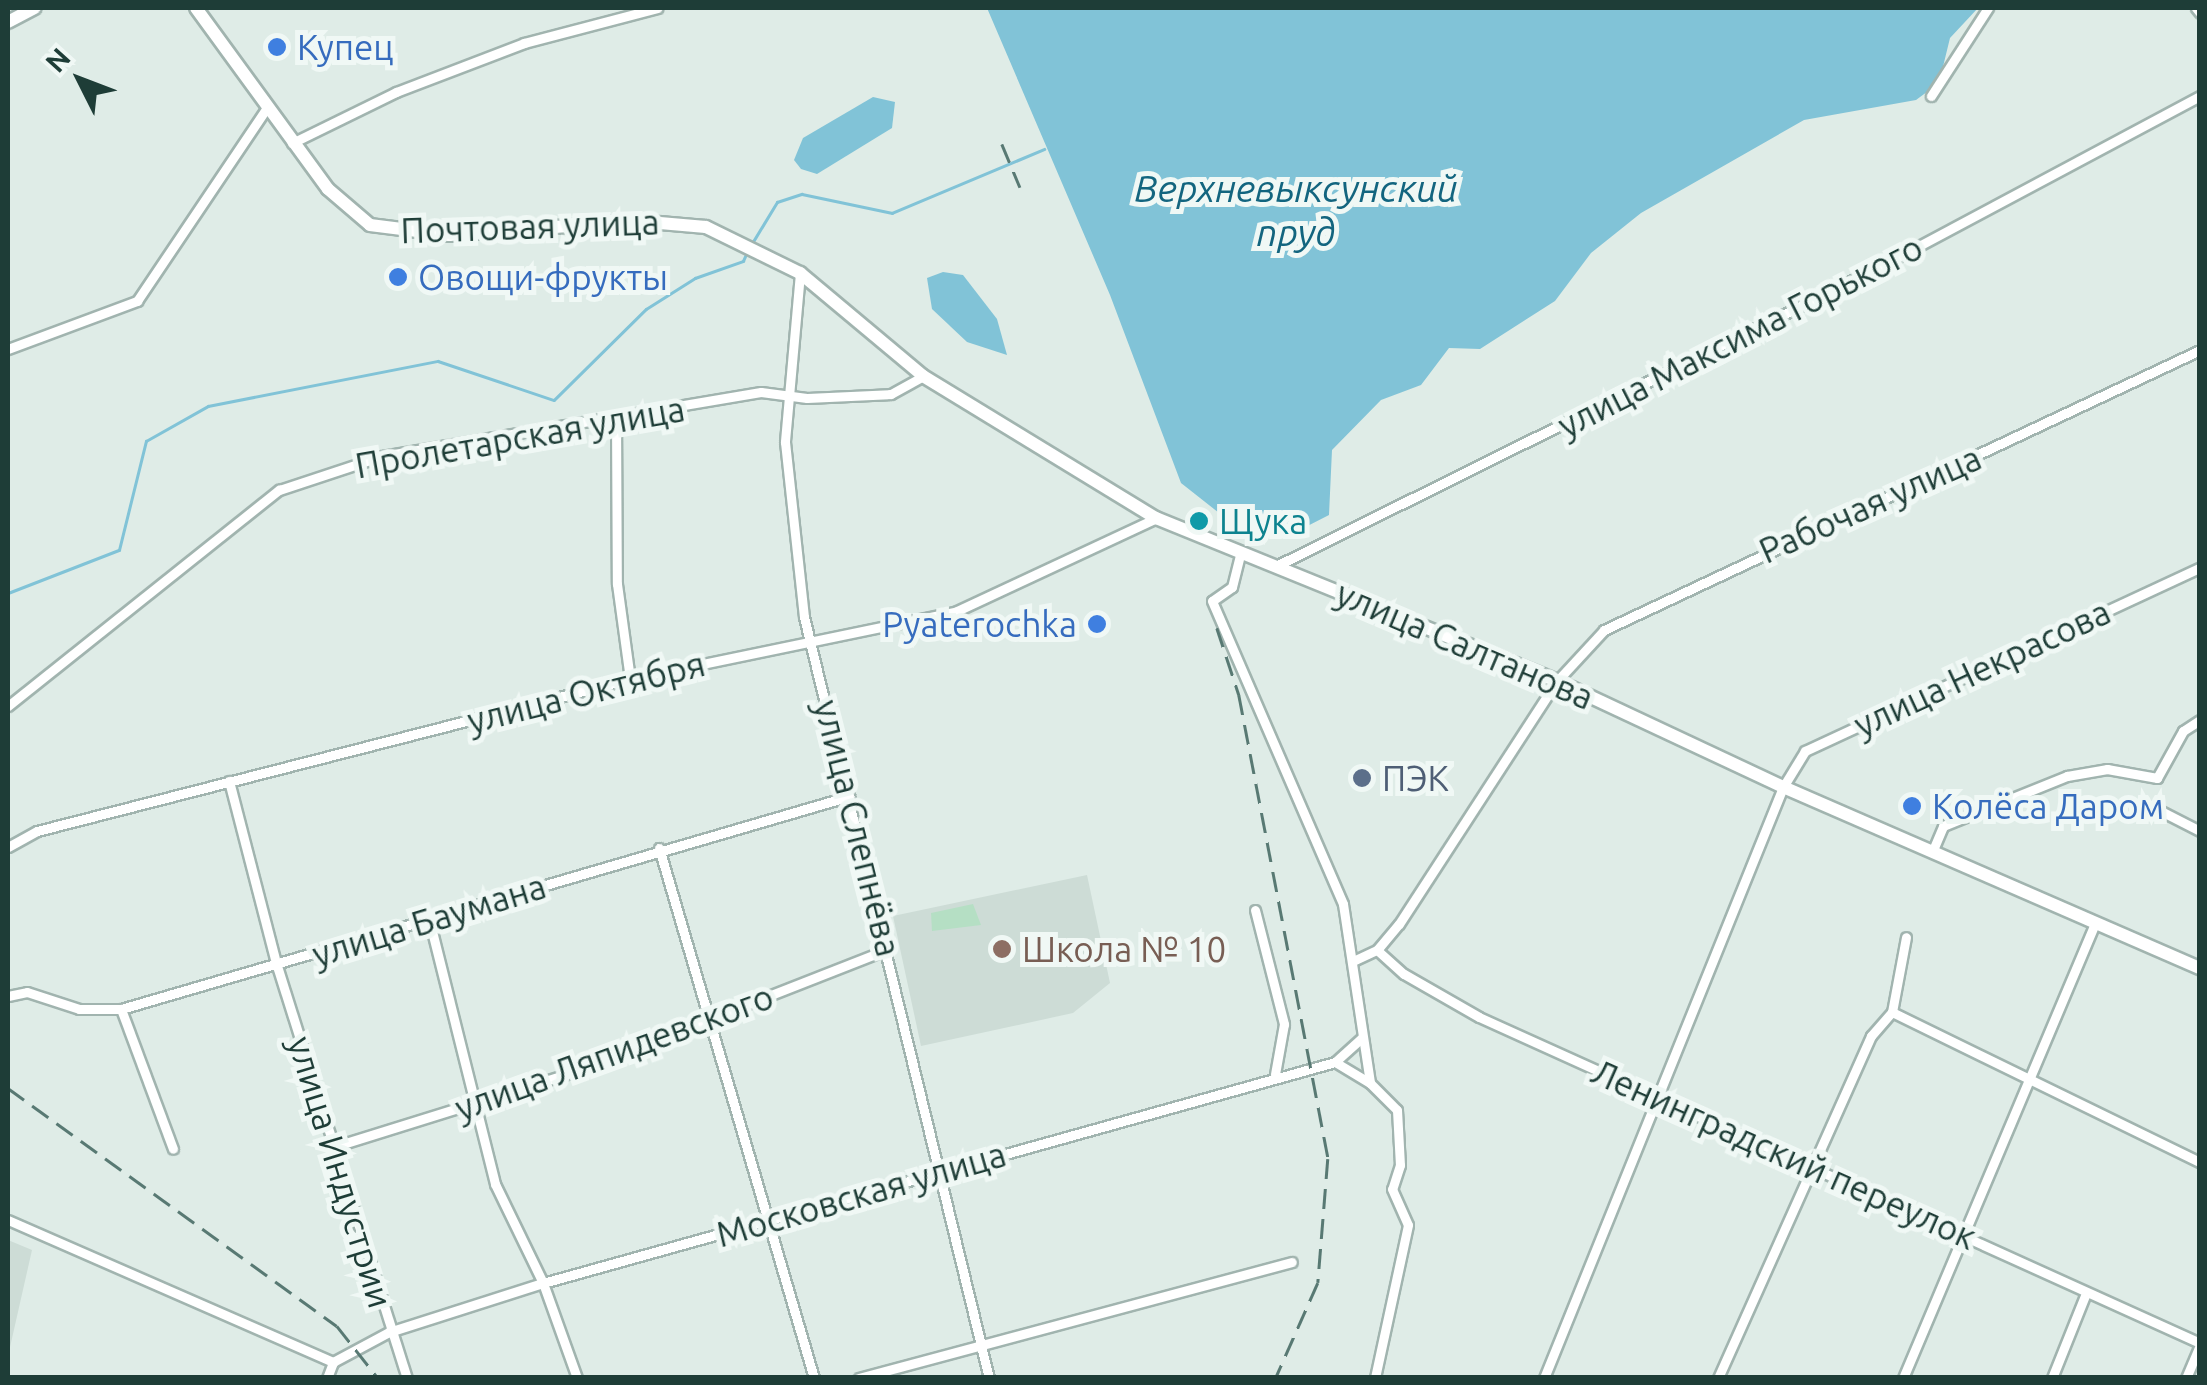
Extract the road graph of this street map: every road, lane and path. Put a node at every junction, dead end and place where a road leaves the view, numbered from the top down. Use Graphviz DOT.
graph roads {
  1 [pos="34,8"];
  2 [pos="196,8"];
  3 [pos="657,8"];
  4 [pos="1988,8"];
  5 [pos="8,22"];
  6 [pos="1931,96"];
  7 [pos="2200,96"];
  8 [pos="266,110"];
  9 [pos="292,143"];
  10 [pos="769,257"];
  11 [pos="800,273"];
  12 [pos="8,348"];
  13 [pos="2200,350"];
  14 [pos="923,376"];
  15 [pos="786,392"];
  16 [pos="616,418"];
  17 [pos="1156,518"];
  18 [pos="1240,555"];
  19 [pos="1276,566"];
  20 [pos="2200,568"];
  21 [pos="809,640"];
  22 [pos="630,678"];
  23 [pos="1557,681"];
  24 [pos="8,706"];
  25 [pos="2200,720"];
  26 [pos="229,781"];
  27 [pos="1783,788"];
  28 [pos="850,796"];
  29 [pos="2155,808"];
  30 [pos="2200,831"];
  31 [pos="8,847"];
  32 [pos="659,848"];
  33 [pos="1933,850"];
  34 [pos="1254,910"];
  35 [pos="430,923"];
  36 [pos="2096,924"];
  37 [pos="1906,937"];
  38 [pos="889,948"];
  39 [pos="1377,950"];
  40 [pos="1352,961"];
  41 [pos="276,966"];
  42 [pos="2200,968"];
  43 [pos="8,996"];
  44 [pos="122,1010"];
  45 [pos="1892,1012"];
  46 [pos="712,1019"];
  47 [pos="1362,1038"];
  48 [pos="1335,1062"];
  49 [pos="1276,1074"];
  50 [pos="2027,1077"];
  51 [pos="1370,1083"];
  52 [pos="1657,1094"];
  53 [pos="476,1104"];
  54 [pos="336,1146"];
  55 [pos="173,1149"];
  56 [pos="2200,1162"];
  57 [pos="1812,1166"];
  58 [pos="936,1171"];
  59 [pos="8,1220"];
  60 [pos="766,1220"];
  61 [pos="1962,1234"];
  62 [pos="1292,1262"];
  63 [pos="542,1283"];
  64 [pos="2086,1293"];
  65 [pos="390,1332"];
  66 [pos="980,1343"];
  67 [pos="2200,1344"];
  68 [pos="333,1362"];
  69 [pos="327,1378"];
  70 [pos="407,1378"];
  71 [pos="577,1378"];
  72 [pos="814,1378"];
  73 [pos="859,1378"];
  74 [pos="989,1378"];
  75 [pos="1375,1378"];
  76 [pos="1544,1378"];
  77 [pos="1718,1378"];
  78 [pos="1903,1378"];
  79 [pos="2052,1378"];
  80 [pos="2186,1378"];
  1 -- 5 [label="main road"];
  2 -- 8 [label="main road, Почтовая улица"];
  3 -- 9 [label="street"];
  4 -- 6 [label="street"];
  7 -- 19 [label="street, улица Максима Горького"];
  8 -- 9 [label="main road, Почтовая улица"];
  8 -- 12 [label="street"];
  9 -- 10 [label="main road, Почтовая улица"];
  10 -- 11 [label="main road, улица Салтанова"];
  11 -- 14 [label="main road, улица Салтанова"];
  11 -- 15 [label="street, улица Слепнёва"];
  13 -- 23 [label="street, Рабочая улица"];
  14 -- 15 [label="street, Пролетарская улица"];
  14 -- 17 [label="main road, улица Салтанова"];
  15 -- 16 [label="street, Пролетарская улица"];
  15 -- 21 [label="street, улица Слепнёва"];
  16 -- 22 [label="street"];
  16 -- 24 [label="street, Пролетарская улица"];
  17 -- 18 [label="main road, улица Салтанова"];
  17 -- 21 [label="street, улица Октября"];
  18 -- 19 [label="main road, улица Салтанова"];
  18 -- 40 [label="street"];
  19 -- 23 [label="main road, улица Салтанова"];
  20 -- 27 [label="street, улица Некрасова"];
  21 -- 22 [label="street, улица Октября"];
  21 -- 28 [label="street, улица Слепнёва"];
  22 -- 26 [label="street, улица Октября"];
  23 -- 27 [label="main road, улица Салтанова"];
  23 -- 39 [label="street, Рабочая улица"];
  25 -- 33 [label="street"];
  26 -- 31 [label="street, улица Октября"];
  26 -- 41 [label="street, улица Индустрии"];
  27 -- 33 [label="main road, улица Салтанова"];
  27 -- 52 [label="street, улица Некрасова"];
  28 -- 32 [label="street, улица Баумана"];
  28 -- 38 [label="street, улица Слепнёва"];
  29 -- 30 [label="street"];
  32 -- 35 [label="street, улица Баумана"];
  32 -- 46 [label="street"];
  33 -- 36 [label="main road, улица Салтанова"];
  34 -- 49 [label="street"];
  35 -- 41 [label="street, улица Баумана"];
  35 -- 53 [label="street"];
  36 -- 42 [label="main road, улица Салтанова"];
  36 -- 50 [label="street"];
  37 -- 45 [label="street"];
  38 -- 46 [label="street, улица Ляпидевского"];
  38 -- 58 [label="street, улица Слепнёва"];
  39 -- 40 [label="street"];
  39 -- 52 [label="street, Ленинградский переулок"];
  40 -- 47 [label="street"];
  41 -- 44 [label="street, улица Баумана"];
  41 -- 54 [label="street, улица Индустрии"];
  43 -- 44 [label="street, улица Баумана"];
  44 -- 55 [label="street"];
  45 -- 50 [label="street"];
  45 -- 57 [label="street"];
  46 -- 53 [label="street, улица Ляпидевского"];
  46 -- 60 [label="street"];
  47 -- 48 [label="street"];
  47 -- 51 [label="street"];
  48 -- 49 [label="street, Московская улица"];
  48 -- 51 [label="street"];
  49 -- 58 [label="street, Московская улица"];
  50 -- 56 [label="street"];
  50 -- 61 [label="street"];
  51 -- 75 [label="street"];
  52 -- 57 [label="street, Ленинградский переулок"];
  52 -- 76 [label="street, улица Некрасова"];
  53 -- 54 [label="street, улица Ляпидевского"];
  53 -- 63 [label="street"];
  54 -- 65 [label="street, улица Индустрии"];
  57 -- 61 [label="street, Ленинградский переулок"];
  57 -- 77 [label="street"];
  58 -- 60 [label="street, Московская улица"];
  58 -- 66 [label="street, улица Слепнёва"];
  59 -- 68 [label="street"];
  60 -- 63 [label="street, Московская улица"];
  60 -- 72 [label="street"];
  61 -- 64 [label="street, Ленинградский переулок"];
  61 -- 78 [label="street"];
  62 -- 66 [label="street"];
  63 -- 65 [label="street, Московская улица"];
  63 -- 71 [label="street"];
  64 -- 67 [label="street, Ленинградский переулок"];
  64 -- 79 [label="street"];
  65 -- 68 [label="street, Московская улица"];
  65 -- 70 [label="street, улица Индустрии"];
  66 -- 73 [label="street"];
  66 -- 74 [label="street, улица Слепнёва"];
  67 -- 80 [label="street"];
  68 -- 69 [label="street"];
}
